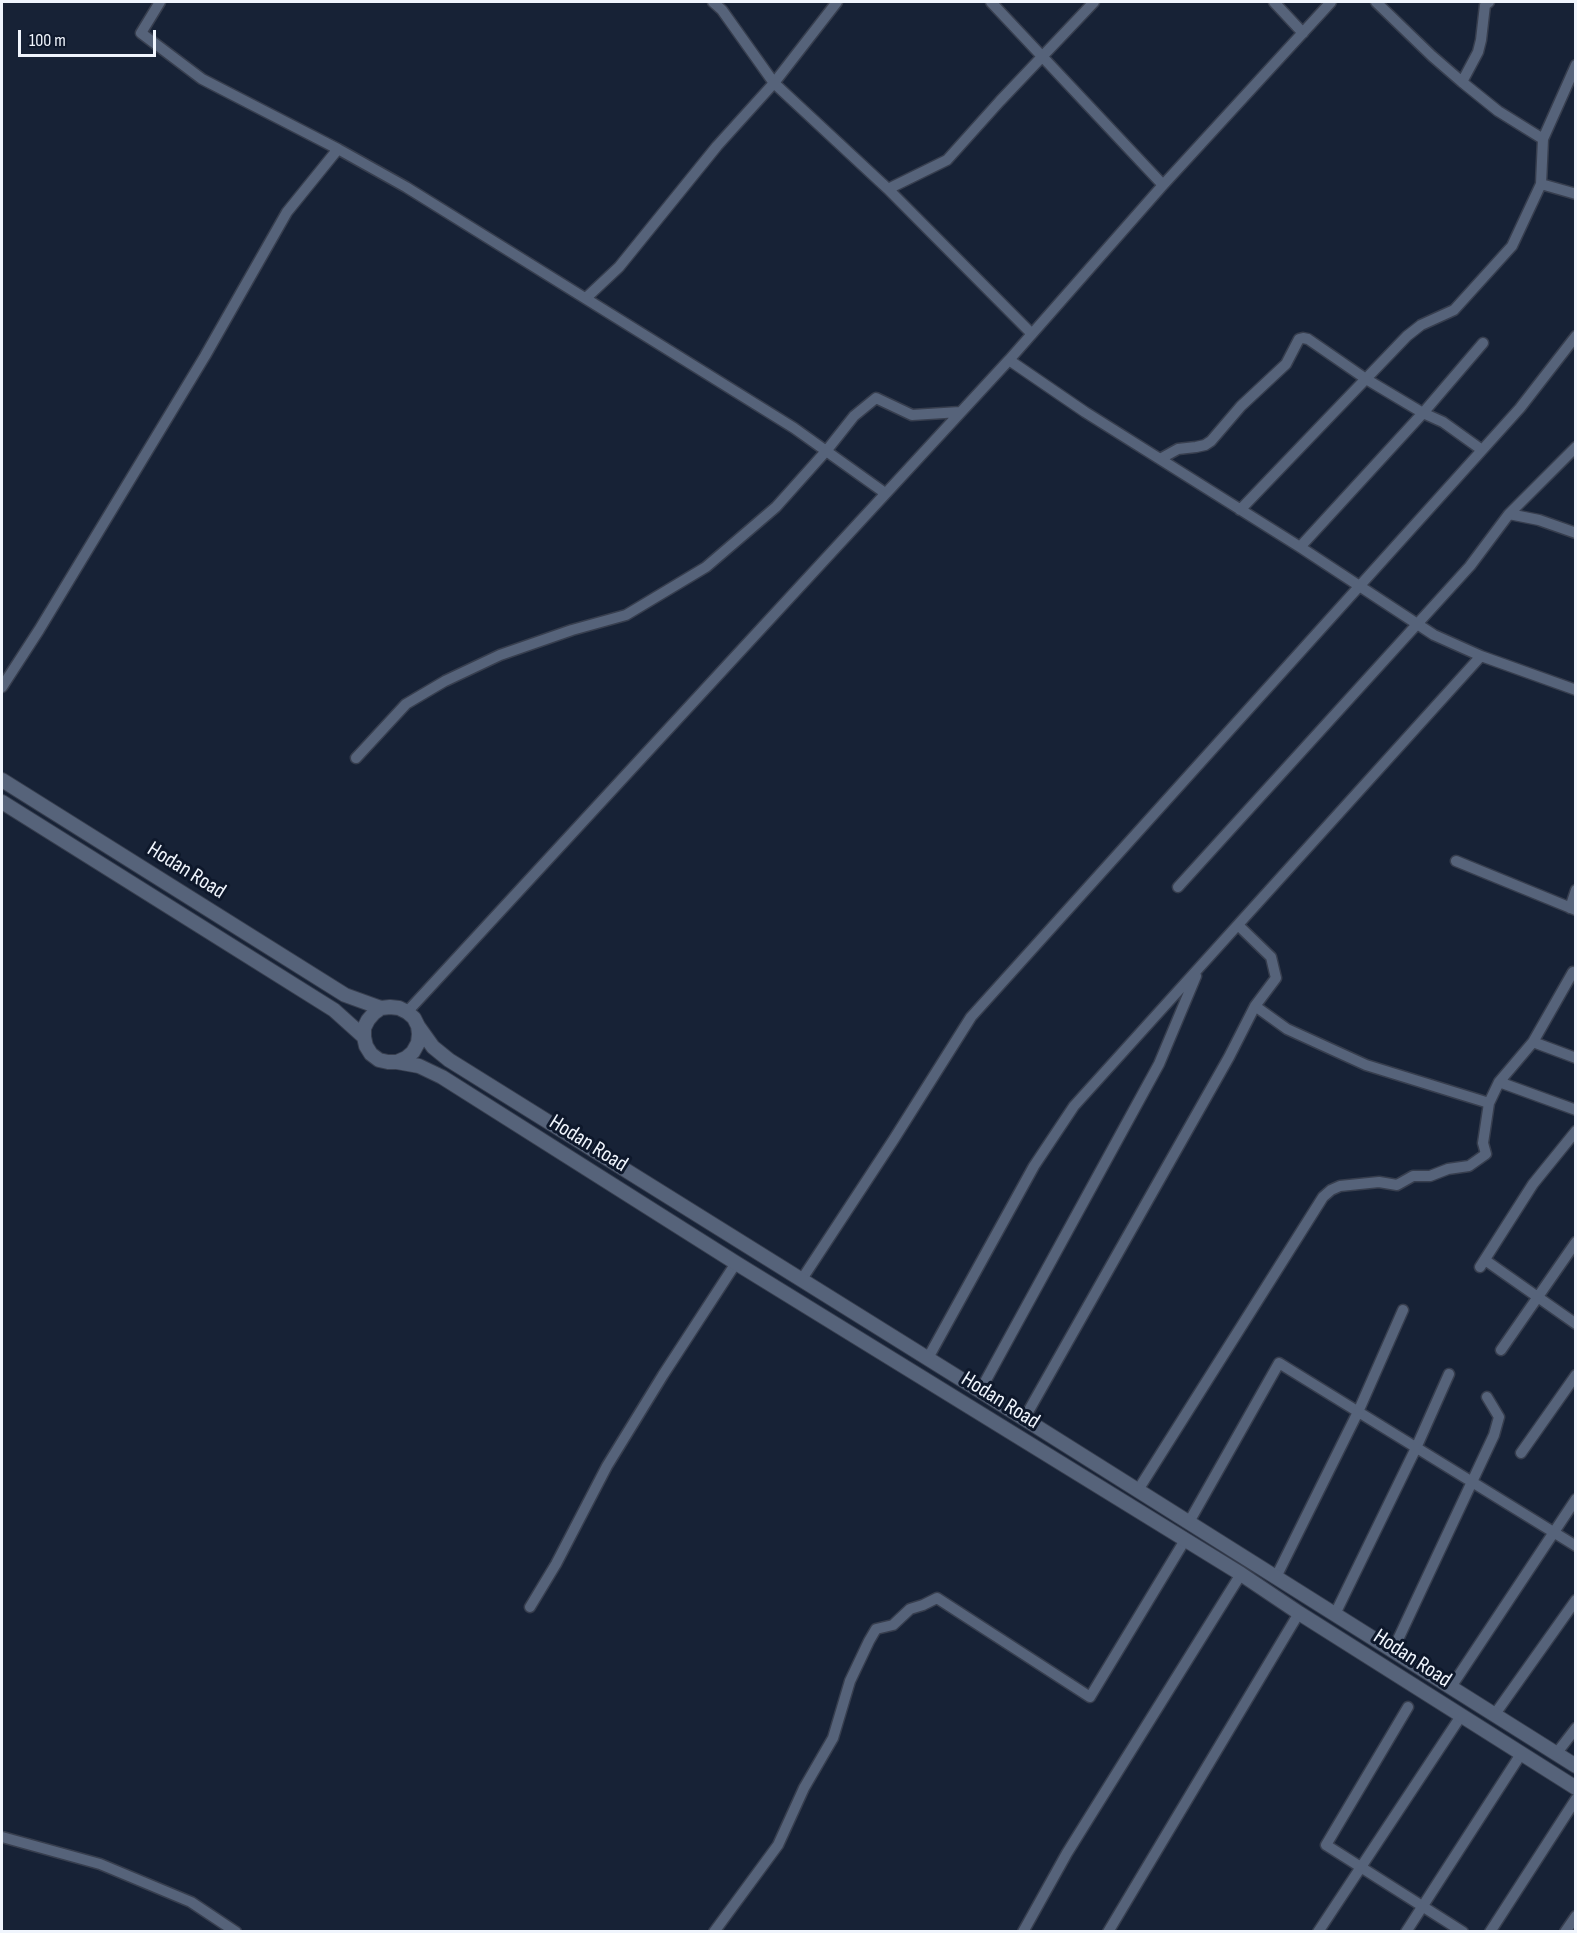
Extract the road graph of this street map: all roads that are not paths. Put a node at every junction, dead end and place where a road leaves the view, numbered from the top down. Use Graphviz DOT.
graph roads {
  1 [pos="160,2"];
  2 [pos="713,2"];
  3 [pos="837,2"];
  4 [pos="991,2"];
  5 [pos="1094,2"];
  6 [pos="1274,2"];
  7 [pos="1331,2"];
  8 [pos="1376,2"];
  9 [pos="1484,3"];
  10 [pos="1302,33"];
  11 [pos="1042,57"];
  12 [pos="1575,65"];
  13 [pos="1462,82"];
  14 [pos="774,83"];
  15 [pos="1542,139"];
  16 [pos="338,149"];
  17 [pos="1541,184"];
  18 [pos="1163,185"];
  19 [pos="888,189"];
  20 [pos="1575,194"];
  21 [pos="586,298"];
  22 [pos="1032,334"];
  23 [pos="1575,336"];
  24 [pos="1483,343"];
  25 [pos="1009,360"];
  26 [pos="1366,379"];
  27 [pos="960,412"];
  28 [pos="1423,413"];
  29 [pos="1575,447"];
  30 [pos="827,450"];
  31 [pos="1482,450"];
  32 [pos="1160,459"];
  33 [pos="885,493"];
  34 [pos="1240,510"];
  35 [pos="1509,514"];
  36 [pos="1575,533"];
  37 [pos="1300,547"];
  38 [pos="1358,587"];
  39 [pos="1416,623"];
  40 [pos="1481,656"];
  41 [pos="2,687"];
  42 [pos="1575,690"];
  43 [pos="356,758"];
  44 [pos="2,780"];
  45 [pos="2,802"];
  46 [pos="1456,861"];
  47 [pos="1178,887"];
  48 [pos="1575,890"];
  49 [pos="1573,909"];
  50 [pos="1238,925"];
  51 [pos="1199,969"];
  52 [pos="1575,973"];
  53 [pos="1255,1006"];
  54 [pos="381,1008"];
  55 [pos="407,1011"];
  56 [pos="418,1026"];
  57 [pos="364,1037"];
  58 [pos="1533,1042"];
  59 [pos="1575,1058"];
  60 [pos="398,1062"];
  61 [pos="1499,1082"];
  62 [pos="1489,1102"];
  63 [pos="1575,1110"];
  64 [pos="1575,1131"];
  65 [pos="1575,1242"];
  66 [pos="736,1263"];
  67 [pos="802,1279"];
  68 [pos="1537,1295"];
  69 [pos="1403,1310"];
  70 [pos="1575,1324"];
  71 [pos="1501,1350"];
  72 [pos="927,1358"];
  73 [pos="1449,1374"];
  74 [pos="1575,1374"];
  75 [pos="980,1391"];
  76 [pos="1487,1397"];
  77 [pos="1358,1412"];
  78 [pos="1024,1419"];
  79 [pos="1416,1448"];
  80 [pos="1521,1453"];
  81 [pos="1473,1483"];
  82 [pos="1138,1490"];
  83 [pos="1575,1499"];
  84 [pos="1189,1522"];
  85 [pos="1553,1532"];
  86 [pos="1185,1540"];
  87 [pos="1575,1546"];
  88 [pos="1241,1574"];
  89 [pos="1276,1577"];
  90 [pos="1575,1600"];
  91 [pos="530,1607"];
  92 [pos="1299,1613"];
  93 [pos="1335,1614"];
  94 [pos="1393,1650"];
  95 [pos="1451,1687"];
  96 [pos="1407,1707"];
  97 [pos="1495,1714"];
  98 [pos="1461,1716"];
  99 [pos="1575,1728"];
  100 [pos="1521,1754"];
  101 [pos="1556,1754"];
  102 [pos="1575,1766"];
  103 [pos="1575,1788"];
  104 [pos="1575,1799"];
  105 [pos="2,1837"];
  106 [pos="1361,1867"];
  107 [pos="1423,1905"];
  108 [pos="1575,1916"];
  109 [pos="236,1932"];
  110 [pos="714,1932"];
  111 [pos="1023,1932"];
  112 [pos="1108,1932"];
  113 [pos="1318,1932"];
  114 [pos="1406,1932"];
  115 [pos="1463,1932"];
  116 [pos="1490,1932"];
  117 [pos="1565,1932"];
  1 -- 16 [label="street"];
  2 -- 14 [label="street"];
  3 -- 14 [label="street"];
  4 -- 11 [label="street"];
  5 -- 11 [label="street"];
  6 -- 10 [label="street"];
  7 -- 10 [label="street"];
  8 -- 13 [label="street"];
  9 -- 13 [label="street"];
  10 -- 18 [label="street"];
  11 -- 18 [label="street"];
  11 -- 19 [label="street"];
  12 -- 15 [label="street"];
  13 -- 15 [label="street"];
  14 -- 19 [label="street"];
  14 -- 21 [label="street"];
  15 -- 17 [label="street"];
  16 -- 21 [label="street"];
  16 -- 41 [label="street"];
  17 -- 20 [label="street"];
  17 -- 26 [label="street"];
  18 -- 22 [label="street"];
  19 -- 22 [label="street"];
  21 -- 30 [label="street"];
  22 -- 25 [label="street"];
  23 -- 31 [label="street"];
  24 -- 28 [label="street"];
  25 -- 27 [label="street"];
  25 -- 32 [label="street"];
  26 -- 28 [label="street"];
  26 -- 32 [label="street"];
  26 -- 34 [label="street"];
  27 -- 30 [label="street"];
  27 -- 33 [label="street"];
  28 -- 31 [label="street"];
  28 -- 37 [label="street"];
  29 -- 35 [label="street"];
  30 -- 33 [label="street"];
  30 -- 43 [label="street"];
  31 -- 38 [label="street"];
  32 -- 34 [label="street"];
  33 -- 55 [label="street"];
  34 -- 37 [label="street"];
  35 -- 36 [label="street"];
  35 -- 39 [label="street"];
  37 -- 38 [label="street"];
  38 -- 39 [label="street"];
  38 -- 67 [label="street"];
  39 -- 40 [label="street"];
  39 -- 47 [label="street"];
  40 -- 42 [label="street"];
  40 -- 50 [label="street"];
  44 -- 54 [label="main road, Hodan Road"];
  45 -- 57 [label="main road, Hodan Road"];
  46 -- 49 [label="street"];
  48 -- 49 [label="street"];
  50 -- 51 [label="street"];
  50 -- 53 [label="street"];
  51 -- 72 [label="street"];
  51 -- 75 [label="street"];
  52 -- 58 [label="street"];
  53 -- 62 [label="street"];
  53 -- 78 [label="street"];
  54 -- 55 [label="main road, Hodan Road"];
  54 -- 57 [label="main road"];
  55 -- 56 [label="main road, Hodan Road"];
  56 -- 60 [label="main road"];
  56 -- 67 [label="main road, Hodan Road"];
  57 -- 60 [label="main road, Hodan Road"];
  58 -- 59 [label="street"];
  58 -- 61 [label="street"];
  60 -- 66 [label="main road, Hodan Road"];
  61 -- 62 [label="street"];
  61 -- 63 [label="street"];
  62 -- 82 [label="street"];
  64 -- 68 [label="street"];
  65 -- 68 [label="street"];
  66 -- 86 [label="main road, Hodan Road"];
  66 -- 91 [label="street"];
  67 -- 72 [label="main road, Hodan Road"];
  68 -- 70 [label="street"];
  68 -- 71 [label="street"];
  69 -- 77 [label="street"];
  72 -- 75 [label="main road, Hodan Road"];
  73 -- 79 [label="street"];
  74 -- 80 [label="street"];
  75 -- 78 [label="main road, Hodan Road"];
  76 -- 81 [label="street"];
  77 -- 79 [label="street"];
  77 -- 84 [label="street"];
  77 -- 89 [label="street"];
  78 -- 82 [label="main road, Hodan Road"];
  79 -- 81 [label="street"];
  79 -- 93 [label="street"];
  81 -- 85 [label="street"];
  81 -- 94 [label="street"];
  82 -- 84 [label="main road, Hodan Road"];
  83 -- 85 [label="street"];
  84 -- 89 [label="main road, Hodan Road"];
  85 -- 87 [label="street"];
  85 -- 95 [label="street"];
  86 -- 88 [label="main road, Hodan Road"];
  86 -- 110 [label="street"];
  88 -- 92 [label="main road, Hodan Road"];
  88 -- 111 [label="street"];
  89 -- 93 [label="main road, Hodan Road"];
  90 -- 97 [label="street"];
  92 -- 98 [label="main road, Hodan Road"];
  92 -- 112 [label="street"];
  93 -- 94 [label="main road, Hodan Road"];
  94 -- 95 [label="main road, Hodan Road"];
  95 -- 97 [label="main road, Hodan Road"];
  96 -- 106 [label="street"];
  97 -- 101 [label="main road, Hodan Road"];
  98 -- 100 [label="main road, Hodan Road"];
  98 -- 106 [label="street"];
  99 -- 101 [label="street"];
  100 -- 103 [label="main road, Hodan Road"];
  100 -- 107 [label="street"];
  101 -- 102 [label="main road, Hodan Road"];
  104 -- 116 [label="street"];
  105 -- 109 [label="street"];
  106 -- 107 [label="street"];
  106 -- 113 [label="street"];
  107 -- 114 [label="street"];
  107 -- 115 [label="street"];
  108 -- 117 [label="street"];
}
